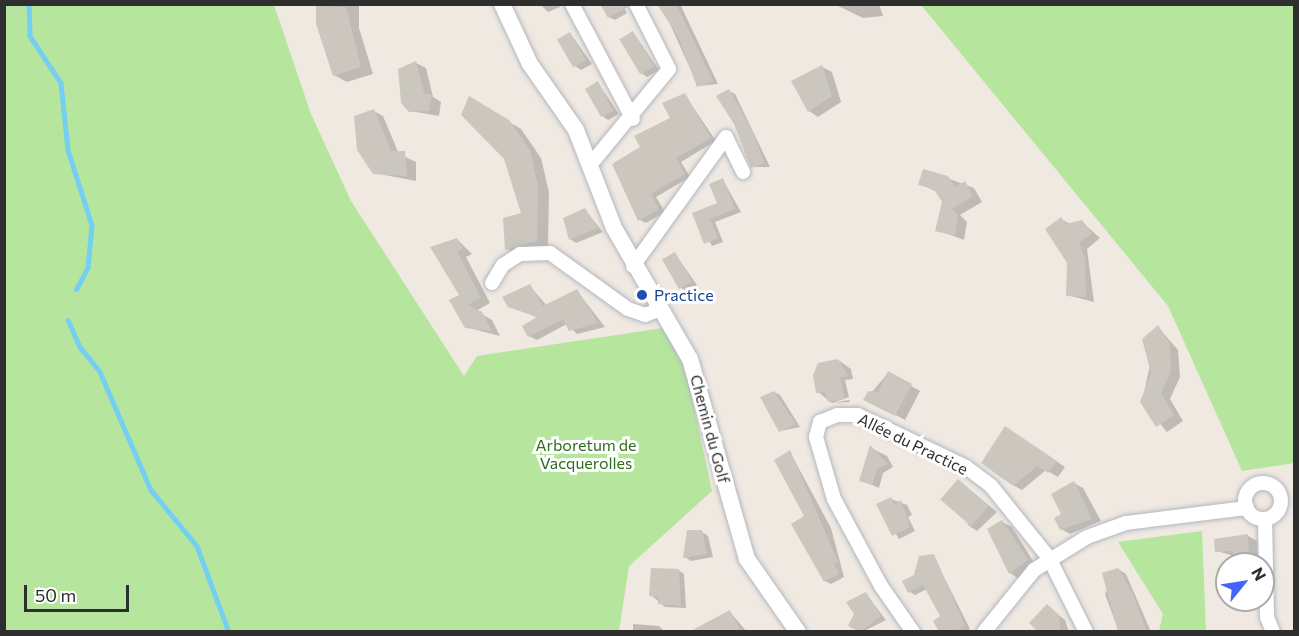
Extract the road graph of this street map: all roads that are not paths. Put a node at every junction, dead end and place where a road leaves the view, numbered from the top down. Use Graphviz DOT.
graph roads {
  1 [pos="502,4"];
  2 [pos="572,4"];
  3 [pos="636,4"];
  4 [pos="633,118"];
  5 [pos="590,165"];
  6 [pos="743,172"];
  7 [pos="633,266"];
  8 [pos="492,284"];
  9 [pos="660,309"];
  10 [pos="1247,508"];
  11 [pos="1264,519"];
  12 [pos="1048,558"];
  13 [pos="798,632"];
  14 [pos="913,632"];
  15 [pos="984,632"];
  16 [pos="1086,632"];
  17 [pos="1273,632"];
  1 -- 5 [label="street, Chemin du Golf"];
  2 -- 4 [label="street"];
  3 -- 4 [label="street"];
  4 -- 5 [label="street"];
  5 -- 7 [label="street, Chemin du Golf"];
  6 -- 7 [label="street"];
  7 -- 9 [label="street, Chemin du Golf"];
  8 -- 9 [label="street"];
  9 -- 13 [label="street, Chemin du Golf"];
  10 -- 11 [label="street"];
  10 -- 11 [label="street"];
  10 -- 12 [label="street"];
  11 -- 17 [label="street"];
  12 -- 14 [label="street, Allée du Practice"];
  12 -- 15 [label="street"];
  12 -- 16 [label="street, Allée du Practice"];
}
